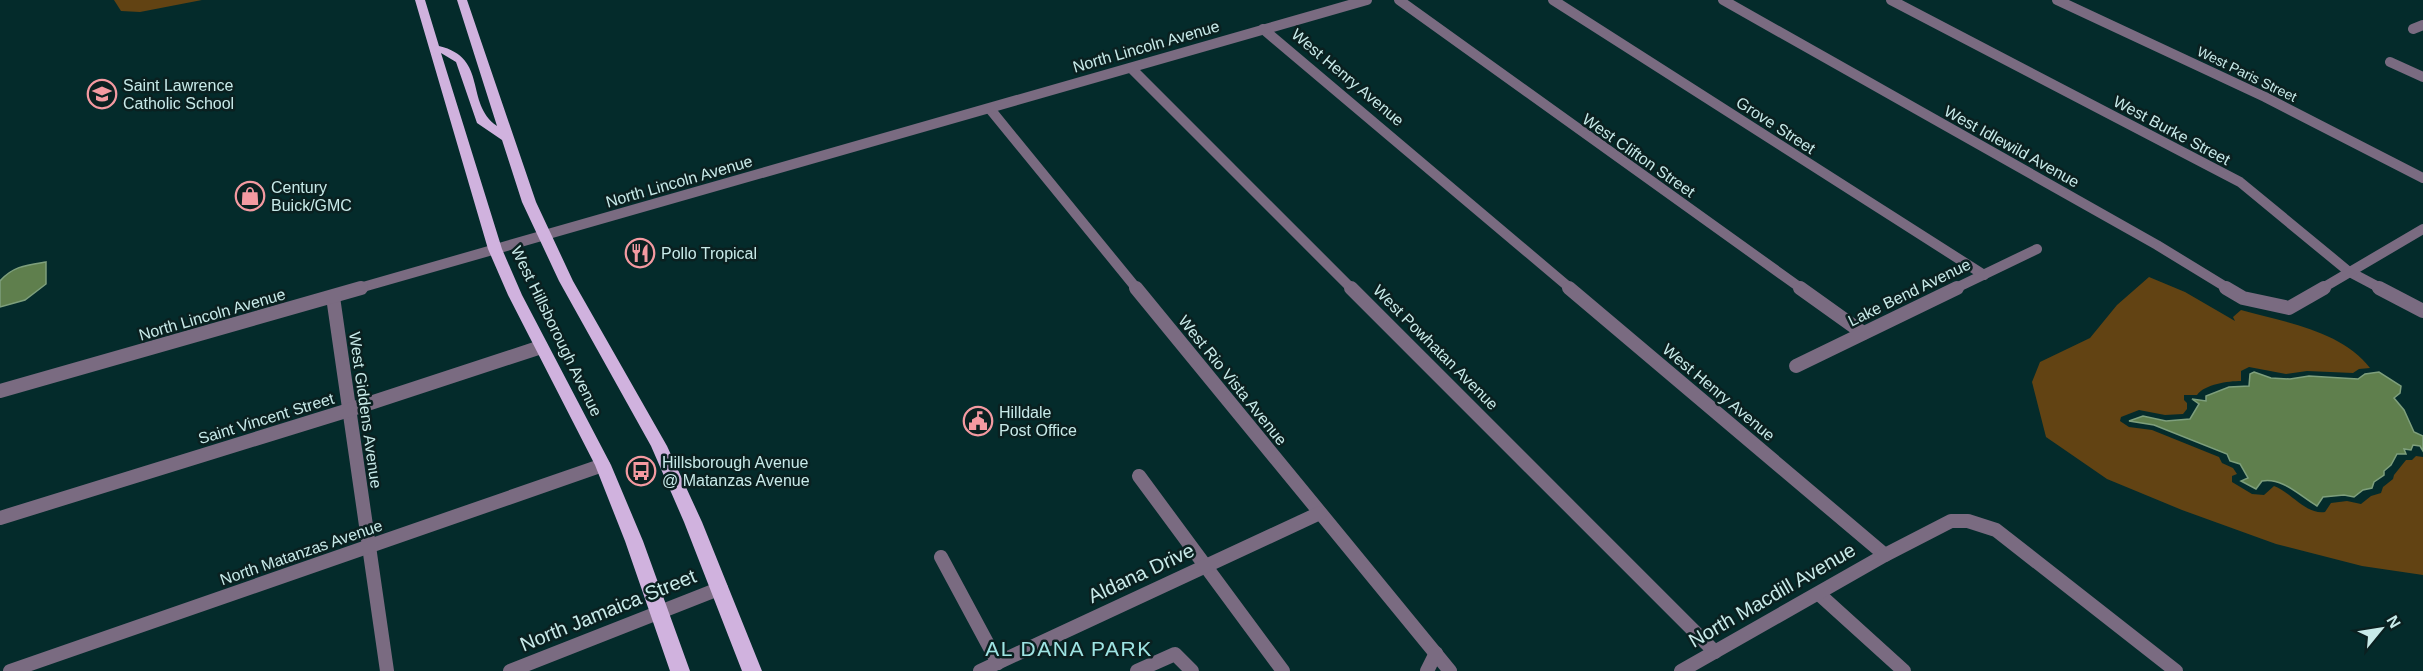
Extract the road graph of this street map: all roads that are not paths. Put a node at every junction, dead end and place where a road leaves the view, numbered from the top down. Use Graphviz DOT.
graph roads {
  1 [pos="420,0"];
  2 [pos="462,0"];
  3 [pos="1367,0"];
  4 [pos="1399,0"];
  5 [pos="1553,0"];
  6 [pos="1723,0"];
  7 [pos="1891,0"];
  8 [pos="2056,0"];
  9 [pos="1263,29"];
  10 [pos="434,48"];
  11 [pos="2390,62"];
  12 [pos="1131,68"];
  13 [pos="2423,77"];
  14 [pos="990,109"];
  15 [pos="509,139"];
  16 [pos="2423,178"];
  17 [pos="2423,229"];
  18 [pos="544,237"];
  19 [pos="495,249"];
  20 [pos="2037,249"];
  21 [pos="2348,271"];
  22 [pos="1984,275"];
  23 [pos="333,297"];
  24 [pos="2423,311"];
  25 [pos="1863,333"];
  26 [pos="541,347"];
  27 [pos="1796,366"];
  28 [pos="0,391"];
  29 [pos="349,410"];
  30 [pos="603,465"];
  31 [pos="1139,476"];
  32 [pos="1320,513"];
  33 [pos="0,518"];
  34 [pos="369,547"];
  35 [pos="1885,555"];
  36 [pos="941,557"];
  37 [pos="1207,566"];
  38 [pos="721,588"];
  39 [pos="1819,594"];
  40 [pos="660,611"];
  41 [pos="1715,652"];
  42 [pos="1436,653"];
  43 [pos="988,668"];
  44 [pos="10,671"];
  45 [pos="387,671"];
  46 [pos="510,671"];
  47 [pos="680,671"];
  48 [pos="752,671"];
  49 [pos="1137,671"];
  50 [pos="1192,671"];
  51 [pos="1283,671"];
  52 [pos="1427,671"];
  53 [pos="1450,671"];
  54 [pos="1680,671"];
  55 [pos="1904,671"];
  56 [pos="2176,671"];
  1 -- 10 [label="main road, West Hillsborough Avenue"];
  2 -- 15 [label="main road, West Hillsborough Avenue"];
  3 -- 9 [label="street, North Lincoln Avenue"];
  4 -- 25 [label="street, West Clifton Street"];
  5 -- 22 [label="street, Grove Street"];
  6 -- 21 [label="street, West Idlewild Avenue"];
  7 -- 21 [label="street, West Burke Street"];
  8 -- 16 [label="street, West Paris Street"];
  9 -- 12 [label="street, North Lincoln Avenue"];
  9 -- 35 [label="street, West Henry Avenue"];
  10 -- 15 [label="main road"];
  10 -- 19 [label="main road, West Hillsborough Avenue"];
  11 -- 13 [label="street"];
  12 -- 14 [label="street, North Lincoln Avenue"];
  12 -- 41 [label="street, West Powhatan Avenue"];
  14 -- 18 [label="street, North Lincoln Avenue"];
  14 -- 32 [label="street, West Rio Vista Avenue"];
  15 -- 18 [label="main road, West Hillsborough Avenue"];
  17 -- 21 [label="street"];
  18 -- 19 [label="street, North Lincoln Avenue"];
  18 -- 38 [label="main road, West Hillsborough Avenue"];
  19 -- 23 [label="street, North Lincoln Avenue"];
  19 -- 26 [label="main road, West Hillsborough Avenue"];
  20 -- 22 [label="street, Lake Bend Avenue"];
  21 -- 24 [label="street, West Burke Street"];
  22 -- 25 [label="street, Lake Bend Avenue"];
  23 -- 28 [label="street, North Lincoln Avenue"];
  23 -- 29 [label="street, West Giddens Avenue"];
  25 -- 27 [label="street, Lake Bend Avenue"];
  26 -- 29 [label="street, Saint Vincent Street"];
  26 -- 30 [label="main road, West Hillsborough Avenue"];
  29 -- 33 [label="street, Saint Vincent Street"];
  29 -- 34 [label="street, West Giddens Avenue"];
  30 -- 34 [label="street, North Matanzas Avenue"];
  30 -- 40 [label="main road, West Hillsborough Avenue"];
  31 -- 37 [label="street"];
  32 -- 37 [label="street, Aldana Drive"];
  32 -- 42 [label="street, West Rio Vista Avenue"];
  34 -- 44 [label="street, North Matanzas Avenue"];
  34 -- 45 [label="street, West Giddens Avenue"];
  35 -- 39 [label="street, North Macdill Avenue"];
  35 -- 56 [label="street"];
  36 -- 43 [label="street"];
  37 -- 43 [label="street, Aldana Drive"];
  37 -- 51 [label="street"];
  38 -- 40 [label="street, North Jamaica Street"];
  38 -- 48 [label="main road, West Hillsborough Avenue"];
  39 -- 41 [label="street, North Macdill Avenue"];
  39 -- 55 [label="street"];
  40 -- 46 [label="street, North Jamaica Street"];
  40 -- 47 [label="main road, West Hillsborough Avenue"];
  41 -- 54 [label="street, North Macdill Avenue"];
  42 -- 52 [label="street"];
  42 -- 53 [label="street, West Rio Vista Avenue"];
  49 -- 50 [label="street"];
}
